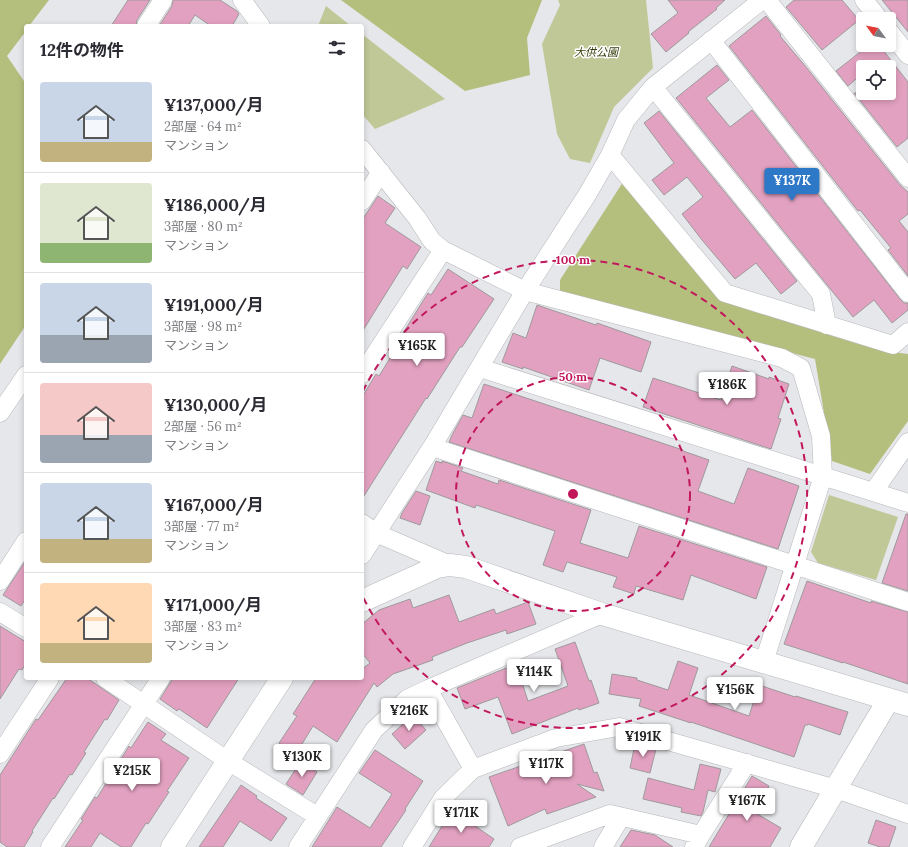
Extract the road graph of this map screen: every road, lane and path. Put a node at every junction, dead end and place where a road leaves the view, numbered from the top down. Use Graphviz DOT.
graph roads {
  1 [pos="163,0"];
  2 [pos="242,0"];
  3 [pos="762,0"];
  4 [pos="767,0"];
  5 [pos="864,0"];
  6 [pos="873,12"];
  7 [pos="147,24"];
  8 [pos="258,24"];
  9 [pos="711,40"];
  10 [pos="896,40"];
  11 [pos="908,55"];
  12 [pos="653,87"];
  13 [pos="364,151"];
  14 [pos="610,154"];
  15 [pos="381,172"];
  16 [pos="908,178"];
  17 [pos="364,198"];
  18 [pos="443,250"];
  19 [pos="525,291"];
  20 [pos="908,293"];
  21 [pos="827,324"];
  22 [pos="908,332"];
  23 [pos="480,368"];
  24 [pos="364,371"];
  25 [pos="24,378"];
  26 [pos="0,413"];
  27 [pos="908,442"];
  28 [pos="432,447"];
  29 [pos="823,476"];
  30 [pos="874,491"];
  31 [pos="908,503"];
  32 [pos="369,528"];
  33 [pos="24,544"];
  34 [pos="364,547"];
  35 [pos="450,565"];
  36 [pos="794,565"];
  37 [pos="0,581"];
  38 [pos="364,600"];
  39 [pos="908,602"];
  40 [pos="0,612"];
  41 [pos="602,614"];
  42 [pos="24,627"];
  43 [pos="764,662"];
  44 [pos="49,680"];
  45 [pos="108,680"];
  46 [pos="160,680"];
  47 [pos="281,680"];
  48 [pos="428,689"];
  49 [pos="898,702"];
  50 [pos="144,704"];
  51 [pos="0,754"];
  52 [pos="228,761"];
  53 [pos="747,763"];
  54 [pos="473,769"];
  55 [pos="836,789"];
  56 [pos="908,814"];
  57 [pos="317,816"];
  58 [pos="621,817"];
  59 [pos="697,841"];
  60 [pos="50,847"];
  61 [pos="172,847"];
  62 [pos="298,847"];
  63 [pos="412,847"];
  64 [pos="520,847"];
  65 [pos="603,847"];
  66 [pos="801,847"];
  1 -- 7 [label="street"];
  2 -- 8 [label="street"];
  3 -- 9 [label="street"];
  4 -- 16 [label="street"];
  5 -- 6 [label="street"];
  9 -- 12 [label="street"];
  9 -- 20 [label="street"];
  10 -- 11 [label="street"];
  12 -- 14 [label="street"];
  12 -- 21 [label="street"];
  13 -- 15 [label="street"];
  14 -- 19 [label="street"];
  14 -- 21 [label="street"];
  15 -- 17 [label="street"];
  15 -- 18 [label="street"];
  18 -- 19 [label="street"];
  18 -- 24 [label="street"];
  19 -- 23 [label="street"];
  19 -- 29 [label="street"];
  21 -- 22 [label="street"];
  23 -- 28 [label="street"];
  23 -- 29 [label="street"];
  25 -- 26 [label="street"];
  27 -- 30 [label="street"];
  28 -- 32 [label="street"];
  28 -- 36 [label="street"];
  29 -- 30 [label="street"];
  29 -- 36 [label="street"];
  30 -- 31 [label="street"];
  32 -- 34 [label="street"];
  32 -- 35 [label="street"];
  33 -- 37 [label="street"];
  35 -- 38 [label="street"];
  35 -- 41 [label="street"];
  36 -- 39 [label="street"];
  36 -- 43 [label="street"];
  40 -- 42 [label="street"];
  41 -- 43 [label="street"];
  41 -- 48 [label="street"];
  43 -- 49 [label="street"];
  44 -- 51 [label="street"];
  45 -- 50 [label="street"];
  46 -- 50 [label="street"];
  47 -- 52 [label="street"];
  48 -- 54 [label="street"];
  48 -- 57 [label="street"];
  49 -- 55 [label="street"];
  50 -- 52 [label="street"];
  50 -- 60 [label="street"];
  52 -- 57 [label="street"];
  52 -- 61 [label="street"];
  53 -- 54 [label="street"];
  53 -- 55 [label="street"];
  53 -- 59 [label="street"];
  54 -- 63 [label="street"];
  55 -- 56 [label="street"];
  55 -- 66 [label="street"];
  57 -- 62 [label="street"];
  58 -- 59 [label="street"];
  58 -- 64 [label="street"];
  58 -- 65 [label="street"];
}
